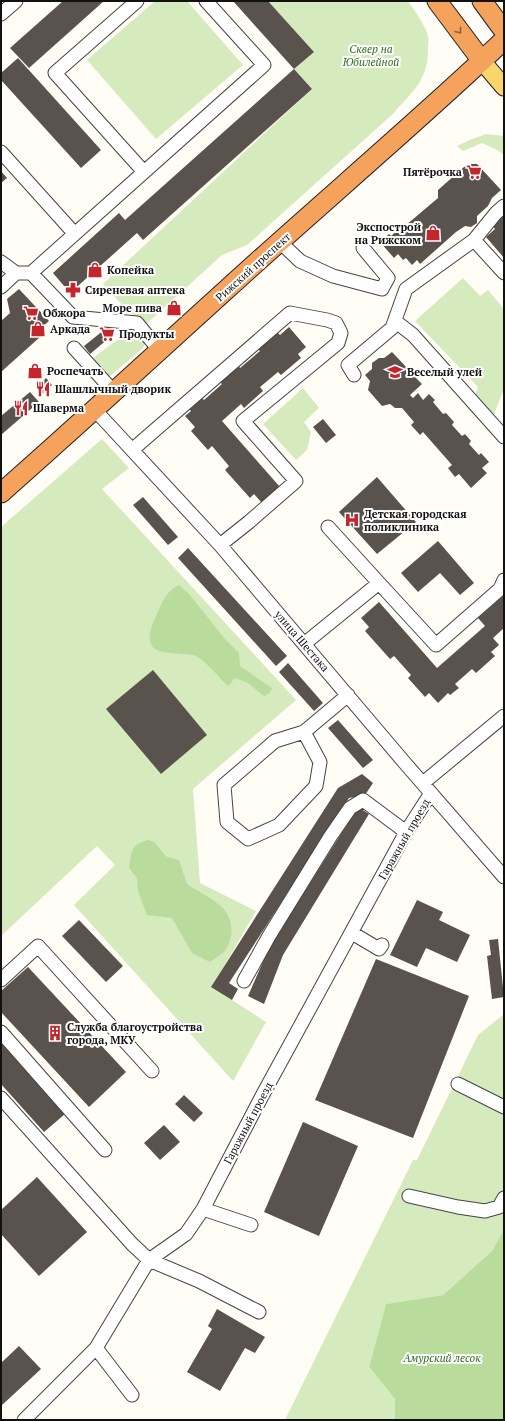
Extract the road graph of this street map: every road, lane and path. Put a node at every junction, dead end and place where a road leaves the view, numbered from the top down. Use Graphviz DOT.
graph roads {
  1 [pos="16,1"];
  2 [pos="136,1"];
  3 [pos="206,1"];
  4 [pos="437,1"];
  5 [pos="482,1"];
  6 [pos="1,14"];
  7 [pos="504,31"];
  8 [pos="504,40"];
  9 [pos="482,61"];
  10 [pos="504,87"];
  11 [pos="1,152"];
  12 [pos="144,172"];
  13 [pos="504,206"];
  14 [pos="74,234"];
  15 [pos="474,240"];
  16 [pos="280,242"];
  17 [pos="363,248"];
  18 [pos="1,262"];
  19 [pos="16,273"];
  20 [pos="31,273"];
  21 [pos="504,273"];
  22 [pos="1,287"];
  23 [pos="395,321"];
  24 [pos="74,348"];
  25 [pos="159,350"];
  26 [pos="354,375"];
  27 [pos="114,392"];
  28 [pos="95,410"];
  29 [pos="503,434"];
  30 [pos="132,450"];
  31 [pos="1,493"];
  32 [pos="328,527"];
  33 [pos="220,545"];
  34 [pos="504,580"];
  35 [pos="379,583"];
  36 [pos="304,644"];
  37 [pos="348,694"];
  38 [pos="504,716"];
  39 [pos="304,732"];
  40 [pos="427,788"];
  41 [pos="406,832"];
  42 [pos="504,877"];
  43 [pos="352,933"];
  44 [pos="379,950"];
  45 [pos="1,980"];
  46 [pos="244,981"];
  47 [pos="1,1032"];
  48 [pos="152,1071"];
  49 [pos="458,1084"];
  50 [pos="1,1098"];
  51 [pos="504,1107"];
  52 [pos="106,1150"];
  53 [pos="409,1196"];
  54 [pos="504,1198"];
  55 [pos="203,1209"];
  56 [pos="252,1225"];
  57 [pos="149,1260"];
  58 [pos="260,1312"];
  59 [pos="96,1348"];
  60 [pos="132,1395"];
  61 [pos="26,1419"];
  1 -- 6 [label="street"];
  2 -- 12 [label="street"];
  3 -- 12 [label="street"];
  4 -- 9 [label="highway, one-way"];
  5 -- 7 [label="highway"];
  8 -- 9 [label="highway, Рижский проспект"];
  9 -- 10 [label="main road"];
  9 -- 16 [label="highway, Рижский проспект"];
  11 -- 14 [label="street"];
  12 -- 14 [label="street"];
  13 -- 15 [label="street"];
  14 -- 20 [label="street"];
  15 -- 21 [label="street"];
  15 -- 23 [label="street"];
  16 -- 17 [label="street"];
  16 -- 25 [label="highway, Рижский проспект"];
  18 -- 19 [label="street"];
  19 -- 20 [label="street"];
  19 -- 22 [label="street"];
  20 -- 25 [label="street"];
  23 -- 26 [label="street"];
  23 -- 29 [label="street"];
  24 -- 27 [label="street"];
  25 -- 27 [label="highway, Рижский проспект"];
  27 -- 28 [label="highway, Рижский проспект"];
  28 -- 30 [label="street, улица Шестака"];
  28 -- 31 [label="highway, Рижский проспект"];
  30 -- 33 [label="street, улица Шестака"];
  30 -- 33 [label="street"];
  32 -- 35 [label="street"];
  33 -- 36 [label="street, улица Шестака"];
  34 -- 35 [label="street"];
  35 -- 36 [label="street"];
  36 -- 37 [label="street, улица Шестака"];
  37 -- 39 [label="street"];
  37 -- 40 [label="street, улица Шестака"];
  38 -- 40 [label="street, Гаражный проезд"];
  39 -- 39 [label="street"];
  40 -- 41 [label="street, Гаражный проезд"];
  40 -- 42 [label="street, улица Шестака"];
  41 -- 43 [label="street, Гаражный проезд"];
  41 -- 46 [label="street"];
  43 -- 44 [label="street"];
  43 -- 55 [label="street, Гаражный проезд"];
  45 -- 48 [label="street"];
  47 -- 52 [label="street"];
  49 -- 51 [label="street"];
  50 -- 57 [label="street"];
  53 -- 54 [label="street"];
  55 -- 56 [label="street"];
  55 -- 57 [label="street, Гаражный проезд"];
  57 -- 58 [label="street"];
  57 -- 59 [label="street, Гаражный проезд"];
  59 -- 60 [label="street"];
  59 -- 61 [label="street, Гаражный проезд"];
}
